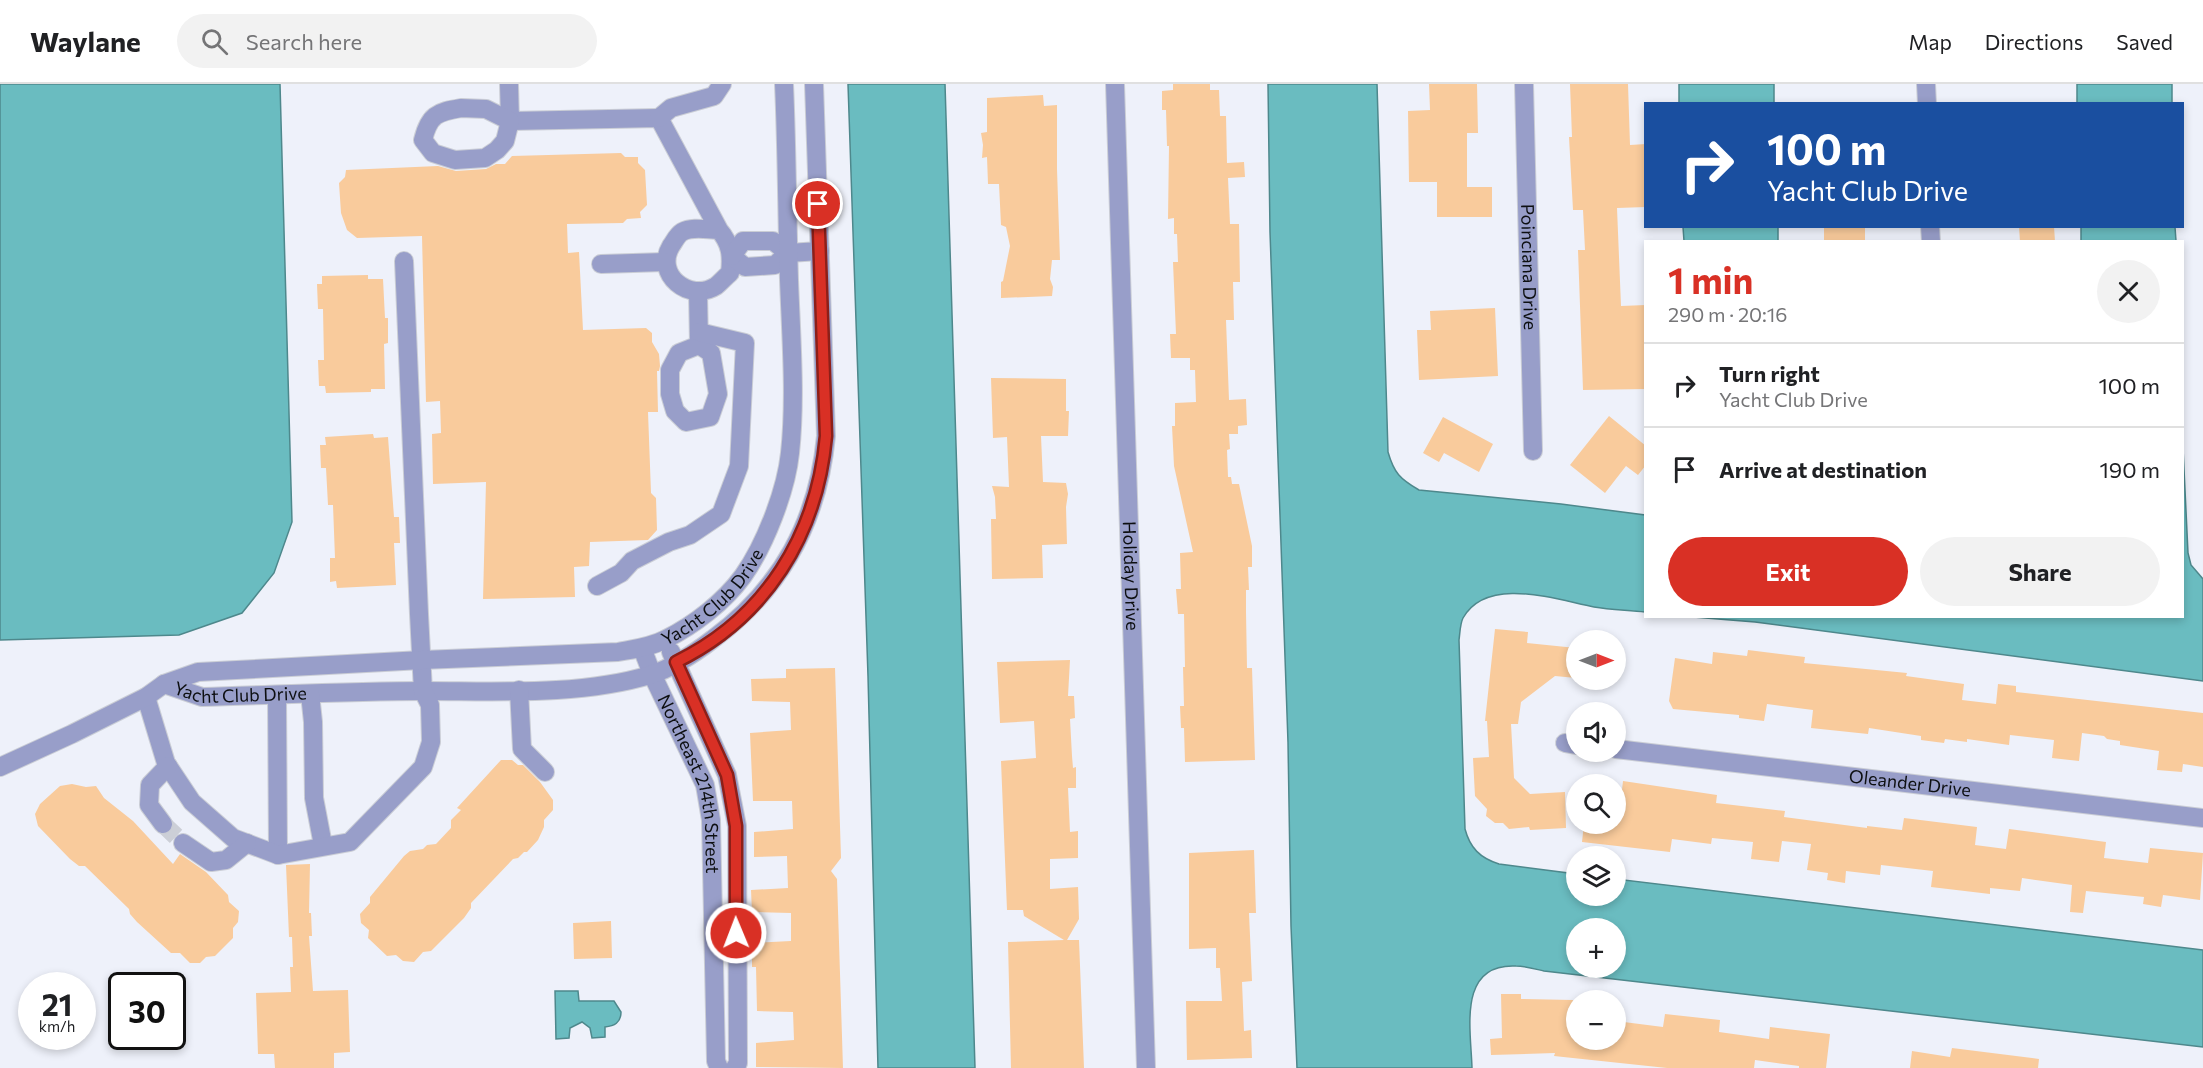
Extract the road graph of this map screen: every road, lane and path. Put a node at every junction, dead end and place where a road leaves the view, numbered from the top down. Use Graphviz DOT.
graph roads {
  1 [pos="509,84"];
  2 [pos="722,84"];
  3 [pos="784,84"];
  4 [pos="814,84"];
  5 [pos="1115,84"];
  6 [pos="1524,84"];
  7 [pos="1926,84"];
  8 [pos="1927,102"];
  9 [pos="658,118"];
  10 [pos="719,230"];
  11 [pos="820,251"];
  12 [pos="788,253"];
  13 [pos="732,256"];
  14 [pos="404,261"];
  15 [pos="665,262"];
  16 [pos="601,264"];
  17 [pos="698,291"];
  18 [pos="1533,451"];
  19 [pos="597,586"];
  20 [pos="664,640"];
  21 [pos="642,648"];
  22 [pos="422,660"];
  23 [pos="676,662"];
  24 [pos="652,674"];
  25 [pos="164,684"];
  26 [pos="519,690"];
  27 [pos="423,691"];
  28 [pos="310,694"];
  29 [pos="277,695"];
  30 [pos="146,697"];
  31 [pos="1626,750"];
  32 [pos="0,766"];
  33 [pos="168,766"];
  34 [pos="545,772"];
  35 [pos="727,775"];
  36 [pos="705,785"];
  37 [pos="2203,818"];
  38 [pos="163,824"];
  39 [pos="183,843"];
  40 [pos="247,843"];
  41 [pos="324,845"];
  42 [pos="278,855"];
  43 [pos="719,1068"];
  44 [pos="735,1068"];
  45 [pos="1146,1068"];
  1 -- 9 [label="street"];
  2 -- 9 [label="street"];
  3 -- 12 [label="street, Yacht Club Drive"];
  4 -- 11 [label="street, Yacht Club Drive"];
  5 -- 45 [label="street, Holiday Drive"];
  6 -- 18 [label="street, Poinciana Drive"];
  7 -- 8 [label="street"];
  9 -- 10 [label="street"];
  10 -- 13 [label="street"];
  10 -- 15 [label="street"];
  11 -- 12 [label="street"];
  11 -- 23 [label="street, Yacht Club Drive"];
  12 -- 13 [label="street"];
  12 -- 13 [label="street"];
  12 -- 20 [label="street, Yacht Club Drive"];
  13 -- 17 [label="street"];
  14 -- 22 [label="street"];
  15 -- 16 [label="street"];
  15 -- 17 [label="street"];
  17 -- 19 [label="street"];
  20 -- 21 [label="street, Yacht Club Drive"];
  20 -- 23 [label="street, Northeast 214th Street"];
  21 -- 22 [label="street, Yacht Club Drive"];
  21 -- 24 [label="street, Northeast 214th Street"];
  22 -- 25 [label="street, Yacht Club Drive"];
  22 -- 27 [label="street"];
  23 -- 24 [label="street, Yacht Club Drive"];
  23 -- 35 [label="street, Northeast 214th Street"];
  24 -- 26 [label="street, Yacht Club Drive"];
  24 -- 36 [label="street, Northeast 214th Street"];
  25 -- 29 [label="street, Yacht Club Drive"];
  25 -- 30 [label="street"];
  26 -- 27 [label="street, Yacht Club Drive"];
  26 -- 34 [label="street"];
  27 -- 28 [label="street, Yacht Club Drive"];
  27 -- 41 [label="street"];
  28 -- 29 [label="street, Yacht Club Drive"];
  28 -- 41 [label="street"];
  29 -- 42 [label="street"];
  30 -- 32 [label="street"];
  30 -- 33 [label="street"];
  31 -- 37 [label="street, Oleander Drive"];
  33 -- 38 [label="street"];
  33 -- 40 [label="street"];
  35 -- 36 [label="street"];
  35 -- 44 [label="street, Northeast 214th Street"];
  36 -- 43 [label="street, Northeast 214th Street"];
  39 -- 40 [label="street"];
  40 -- 42 [label="street"];
  41 -- 42 [label="street"];
}
